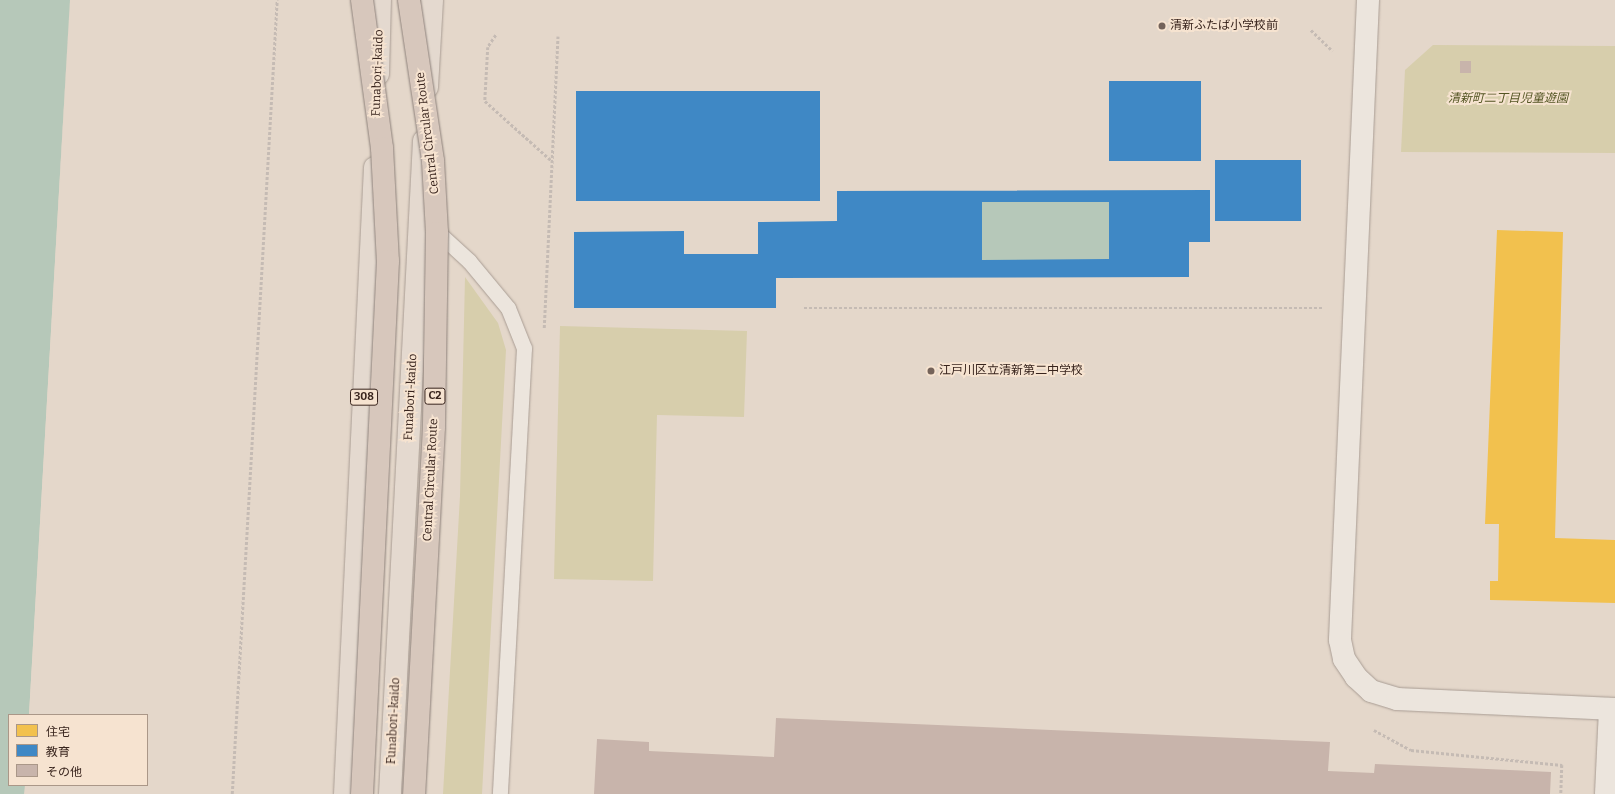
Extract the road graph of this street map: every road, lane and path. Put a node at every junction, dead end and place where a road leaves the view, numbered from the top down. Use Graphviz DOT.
graph roads {
  1 [pos="277,0"];
  2 [pos="362,0"];
  3 [pos="380,0"];
  4 [pos="409,0"];
  5 [pos="432,0"];
  6 [pos="1368,0"];
  7 [pos="1311,30"];
  8 [pos="496,35"];
  9 [pos="1333,52"];
  10 [pos="552,160"];
  11 [pos="420,216"];
  12 [pos="804,308"];
  13 [pos="1322,308"];
  14 [pos="1612,709"];
  15 [pos="1374,730"];
  16 [pos="232,794"];
  17 [pos="346,794"];
  18 [pos="362,794"];
  19 [pos="390,794"];
  20 [pos="414,794"];
  21 [pos="500,794"];
  22 [pos="1562,794"];
  23 [pos="1606,794"];
  1 -- 16 [label="path"];
  2 -- 18 [label="highway, bridge"];
  3 -- 17 [label="main road, Funabori-kaido / 308"];
  4 -- 20 [label="highway, Central Circular Route / C2, bridge"];
  5 -- 11 [label="main road, Funabori-kaido"];
  6 -- 14 [label="street"];
  7 -- 9 [label="path"];
  8 -- 10 [label="path"];
  11 -- 19 [label="main road, Funabori-kaido"];
  11 -- 21 [label="lane"];
  12 -- 13 [label="path"];
  14 -- 23 [label="street"];
  15 -- 22 [label="path"];
}
